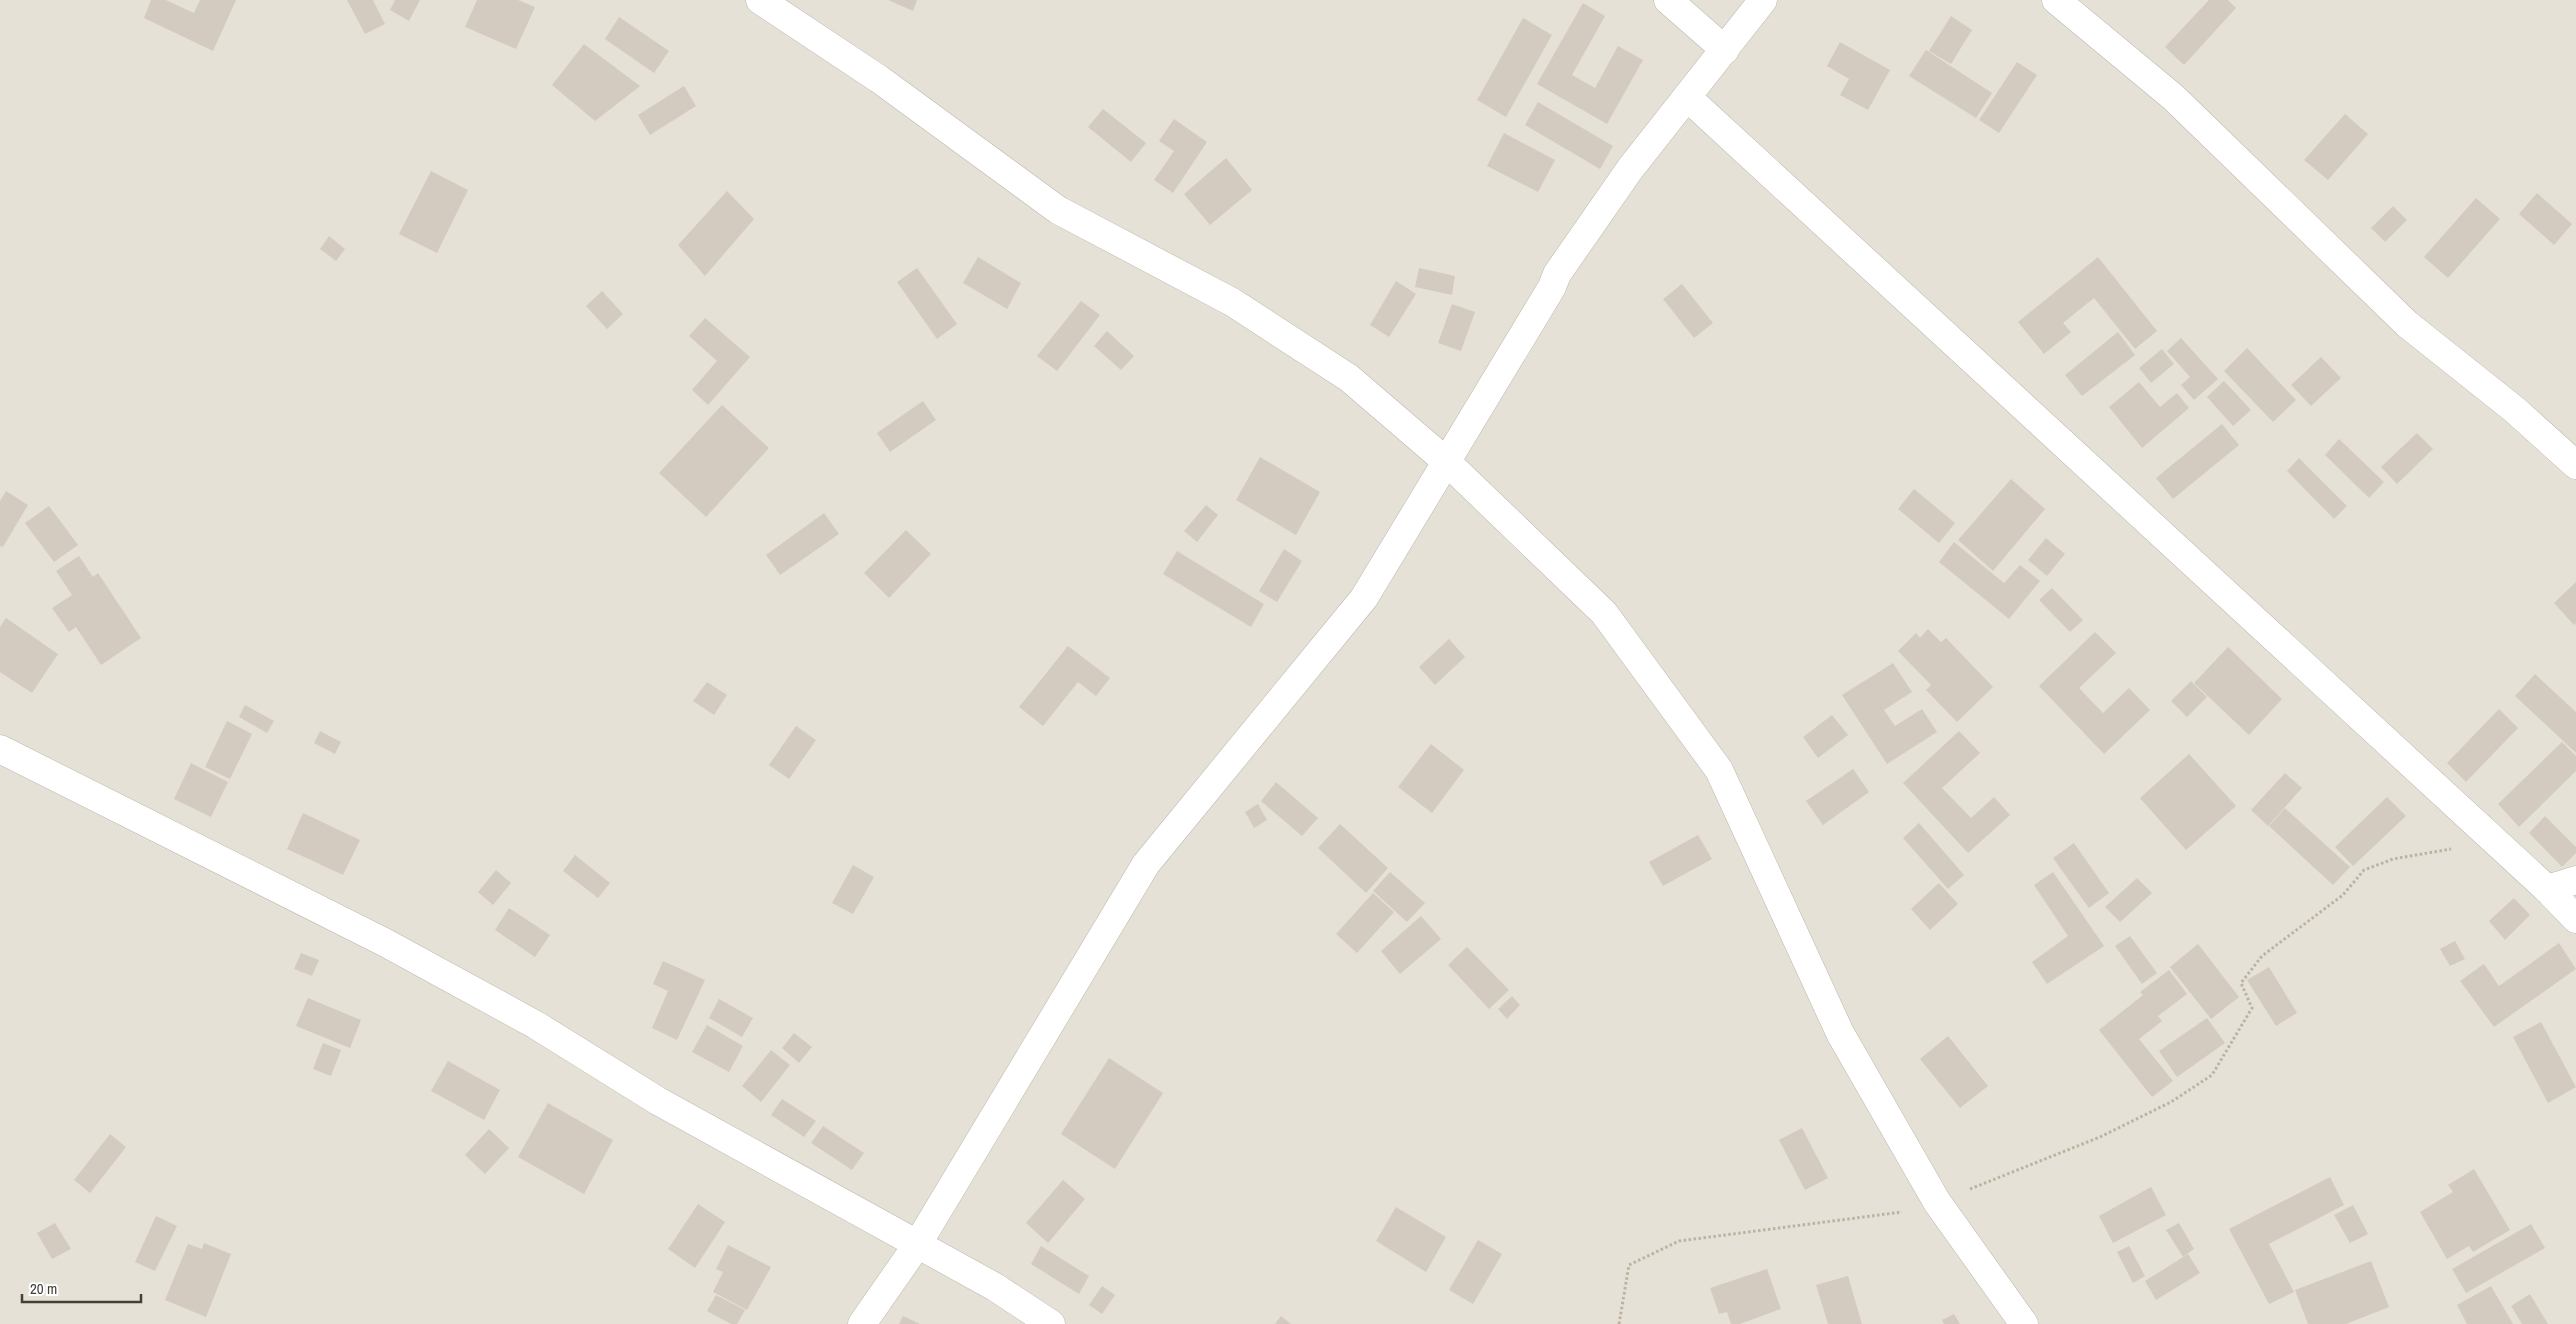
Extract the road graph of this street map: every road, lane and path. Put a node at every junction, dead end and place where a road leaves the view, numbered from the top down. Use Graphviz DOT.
graph roads {
  1 [pos="760,0"];
  2 [pos="1668,0"];
  3 [pos="1763,0"];
  4 [pos="2056,0"];
  5 [pos="1725,50"];
  6 [pos="1687,97"];
  7 [pos="1448,463"];
  8 [pos="2576,466"];
  9 [pos="0,749"];
  10 [pos="2460,847"];
  11 [pos="2576,880"];
  12 [pos="2547,889"];
  13 [pos="2576,919"];
  14 [pos="1937,1202"];
  15 [pos="917,1245"];
  16 [pos="862,1324"];
  17 [pos="1052,1324"];
  18 [pos="1619,1324"];
  19 [pos="2024,1324"];
  1 -- 7 [label="street"];
  2 -- 5 [label="street"];
  3 -- 5 [label="street"];
  4 -- 8 [label="street"];
  5 -- 6 [label="street"];
  6 -- 7 [label="street"];
  6 -- 12 [label="street"];
  7 -- 14 [label="street"];
  7 -- 15 [label="street"];
  9 -- 15 [label="street"];
  10 -- 14 [label="path"];
  11 -- 12 [label="street"];
  12 -- 13 [label="street"];
  14 -- 18 [label="path"];
  14 -- 19 [label="street"];
  15 -- 16 [label="street"];
  15 -- 17 [label="street"];
}
